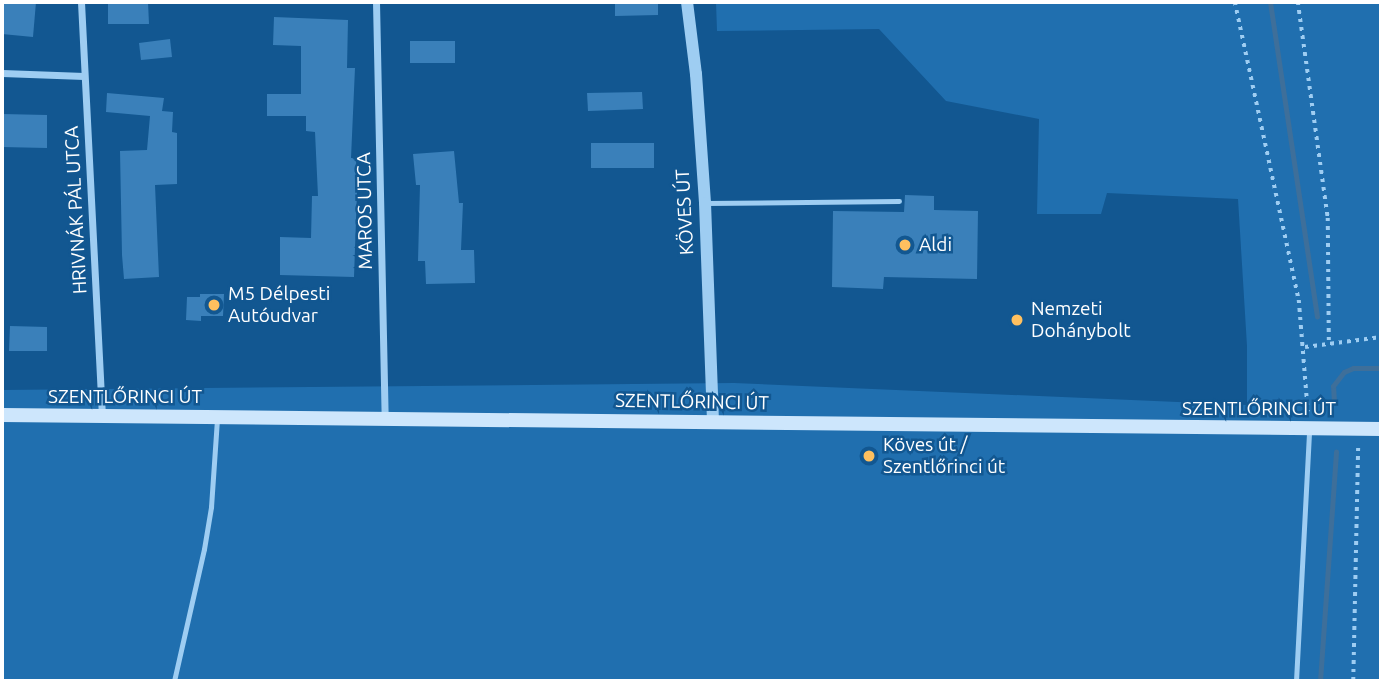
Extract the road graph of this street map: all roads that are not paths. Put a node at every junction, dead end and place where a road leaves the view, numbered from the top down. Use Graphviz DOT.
graph roads {
  1 [pos="81,2"];
  2 [pos="376,2"];
  3 [pos="687,2"];
  4 [pos="2,73"];
  5 [pos="84,76"];
  6 [pos="900,201"];
  7 [pos="705,203"];
  8 [pos="2,415"];
  9 [pos="102,417"];
  10 [pos="217,417"];
  11 [pos="385,419"];
  12 [pos="713,422"];
  13 [pos="1309,429"];
  14 [pos="1381,429"];
  15 [pos="174,681"];
  16 [pos="1296,681"];
  1 -- 5 [label="street, HRIVNÁK PÁL UTCA"];
  2 -- 11 [label="street, MAROS UTCA"];
  3 -- 7 [label="street, KÖVES ÚT"];
  4 -- 5 [label="street"];
  5 -- 9 [label="street, HRIVNÁK PÁL UTCA"];
  6 -- 7 [label="lane"];
  7 -- 12 [label="street, KÖVES ÚT"];
  8 -- 9 [label="main road, SZENTLŐRINCI ÚT"];
  9 -- 10 [label="main road, SZENTLŐRINCI ÚT"];
  10 -- 11 [label="main road, SZENTLŐRINCI ÚT"];
  10 -- 15 [label="lane"];
  11 -- 12 [label="main road, SZENTLŐRINCI ÚT"];
  12 -- 13 [label="main road, SZENTLŐRINCI ÚT"];
  13 -- 14 [label="main road, SZENTLŐRINCI ÚT"];
  13 -- 16 [label="lane"];
}
